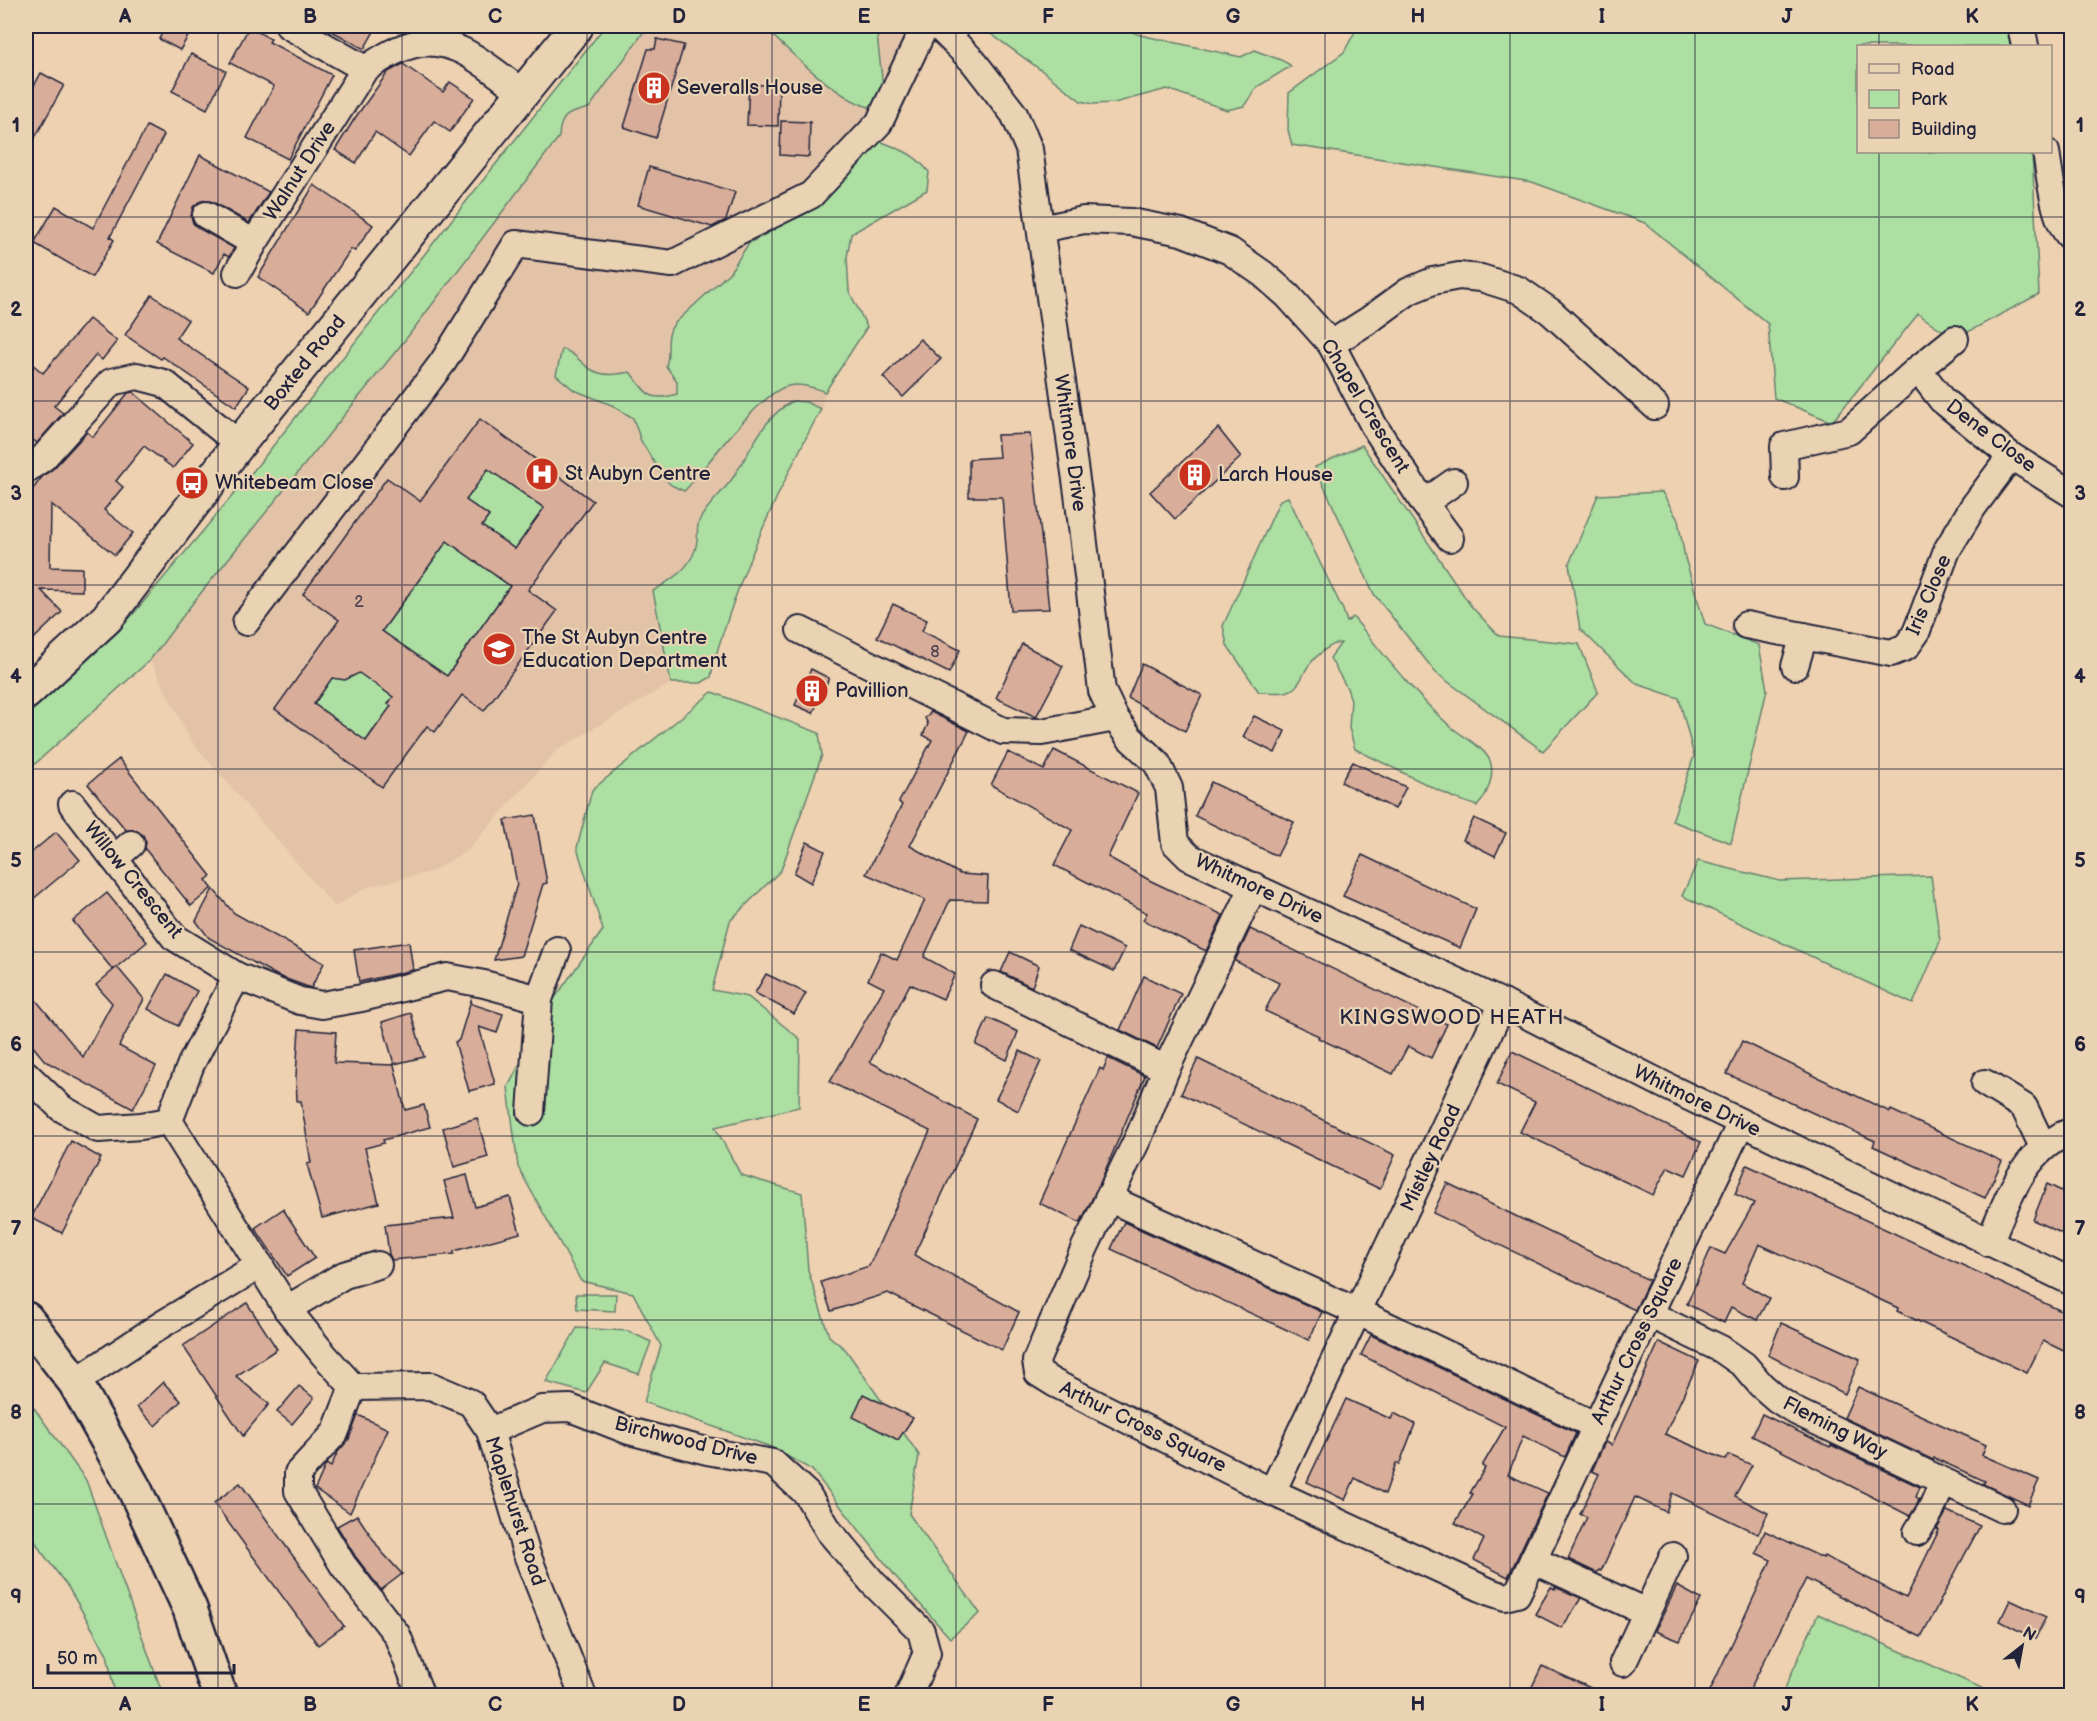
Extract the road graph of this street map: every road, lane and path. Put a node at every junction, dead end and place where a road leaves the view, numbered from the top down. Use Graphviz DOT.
graph roads {
  1 [pos="290,26"];
  2 [pos="577,26"];
  3 [pos="925,26"];
  4 [pos="938,26"];
  5 [pos="2021,26"];
  6 [pos="2025,45"];
  7 [pos="366,69"];
  8 [pos="523,93"];
  9 [pos="2046,153"];
  10 [pos="206,215"];
  11 [pos="1041,230"];
  12 [pos="2072,238"];
  13 [pos="254,243"];
  14 [pos="237,273"];
  15 [pos="1955,339"];
  16 [pos="1331,344"];
  17 [pos="1918,369"];
  18 [pos="1655,406"];
  19 [pos="239,444"];
  20 [pos="2011,456"];
  21 [pos="26,470"];
  22 [pos="1785,477"];
  23 [pos="1454,482"];
  24 [pos="2072,494"];
  25 [pos="1424,503"];
  26 [pos="1450,538"];
  27 [pos="246,622"];
  28 [pos="1746,625"];
  29 [pos="800,630"];
  30 [pos="1804,636"];
  31 [pos="1795,666"];
  32 [pos="26,693"];
  33 [pos="1114,718"];
  34 [pos="72,804"];
  35 [pos="1254,886"];
  36 [pos="557,950"];
  37 [pos="237,976"];
  38 [pos="994,985"];
  39 [pos="539,999"];
  40 [pos="1503,1003"];
  41 [pos="1166,1069"];
  42 [pos="26,1074"];
  43 [pos="1985,1083"];
  44 [pos="531,1112"];
  45 [pos="170,1121"];
  46 [pos="1742,1123"];
  47 [pos="2072,1131"];
  48 [pos="2043,1147"];
  49 [pos="1108,1198"];
  50 [pos="1989,1243"];
  51 [pos="260,1265"];
  52 [pos="378,1265"];
  53 [pos="2072,1281"];
  54 [pos="287,1309"];
  55 [pos="1357,1312"];
  56 [pos="1649,1314"];
  57 [pos="26,1319"];
  58 [pos="75,1382"];
  59 [pos="353,1387"];
  60 [pos="1596,1426"];
  61 [pos="490,1431"];
  62 [pos="1943,1482"];
  63 [pos="1272,1492"];
  64 [pos="2001,1509"];
  65 [pos="1917,1532"];
  66 [pos="1673,1556"];
  67 [pos="1533,1560"];
  68 [pos="1646,1612"];
  69 [pos="1623,1663"];
  70 [pos="220,1695"];
  71 [pos="421,1695"];
  72 [pos="583,1695"];
  73 [pos="908,1695"];
  1 -- 7 [label="street"];
  2 -- 8 [label="street, Boxted Road"];
  3 -- 27 [label="street"];
  4 -- 11 [label="street, Whitmore Drive"];
  5 -- 6 [label="street"];
  7 -- 8 [label="street, Walnut Drive"];
  7 -- 13 [label="street, Walnut Drive"];
  8 -- 19 [label="street, Boxted Road"];
  9 -- 12 [label="street"];
  10 -- 13 [label="street"];
  11 -- 16 [label="street, Chapel Crescent"];
  11 -- 33 [label="street, Whitmore Drive"];
  13 -- 14 [label="street, Walnut Drive"];
  15 -- 17 [label="street"];
  16 -- 18 [label="street"];
  16 -- 25 [label="street, Chapel Crescent"];
  17 -- 20 [label="street, Dene Close"];
  17 -- 22 [label="street"];
  19 -- 21 [label="street"];
  19 -- 32 [label="street, Boxted Road"];
  20 -- 24 [label="street, Dene Close"];
  20 -- 30 [label="street, Iris Close"];
  23 -- 25 [label="street"];
  25 -- 26 [label="street, Chapel Crescent"];
  28 -- 30 [label="street, Iris Close"];
  29 -- 33 [label="street"];
  30 -- 31 [label="street"];
  33 -- 35 [label="street, Whitmore Drive"];
  34 -- 37 [label="street, Willow Crescent"];
  35 -- 40 [label="street, Whitmore Drive"];
  35 -- 41 [label="street, Arthur Cross Square"];
  36 -- 39 [label="street"];
  37 -- 39 [label="street, Willow Crescent"];
  37 -- 45 [label="street"];
  38 -- 41 [label="street"];
  39 -- 44 [label="street"];
  40 -- 46 [label="street, Whitmore Drive"];
  40 -- 55 [label="street, Mistley Road"];
  41 -- 49 [label="street, Arthur Cross Square"];
  42 -- 45 [label="street"];
  43 -- 48 [label="street"];
  45 -- 51 [label="street"];
  46 -- 50 [label="street, Whitmore Drive"];
  46 -- 56 [label="street, Arthur Cross Square"];
  47 -- 48 [label="street"];
  48 -- 50 [label="street"];
  49 -- 55 [label="street"];
  49 -- 63 [label="street, Arthur Cross Square"];
  50 -- 53 [label="street, Whitmore Drive"];
  51 -- 54 [label="street"];
  51 -- 58 [label="street"];
  52 -- 54 [label="street"];
  54 -- 59 [label="street"];
  55 -- 60 [label="street"];
  55 -- 63 [label="street, Mistley Road"];
  56 -- 60 [label="street, Arthur Cross Square"];
  56 -- 62 [label="street, Fleming Way"];
  57 -- 58 [label="main road"];
  58 -- 70 [label="main road"];
  59 -- 61 [label="street, Maplehurst Road"];
  59 -- 71 [label="street"];
  60 -- 67 [label="street, Arthur Cross Square"];
  61 -- 72 [label="street, Maplehurst Road"];
  61 -- 73 [label="street, Birchwood Drive"];
  62 -- 64 [label="street, Fleming Way"];
  62 -- 65 [label="street"];
  63 -- 67 [label="street, Arthur Cross Square"];
  66 -- 68 [label="street"];
  67 -- 68 [label="street"];
  68 -- 69 [label="street"];
}
